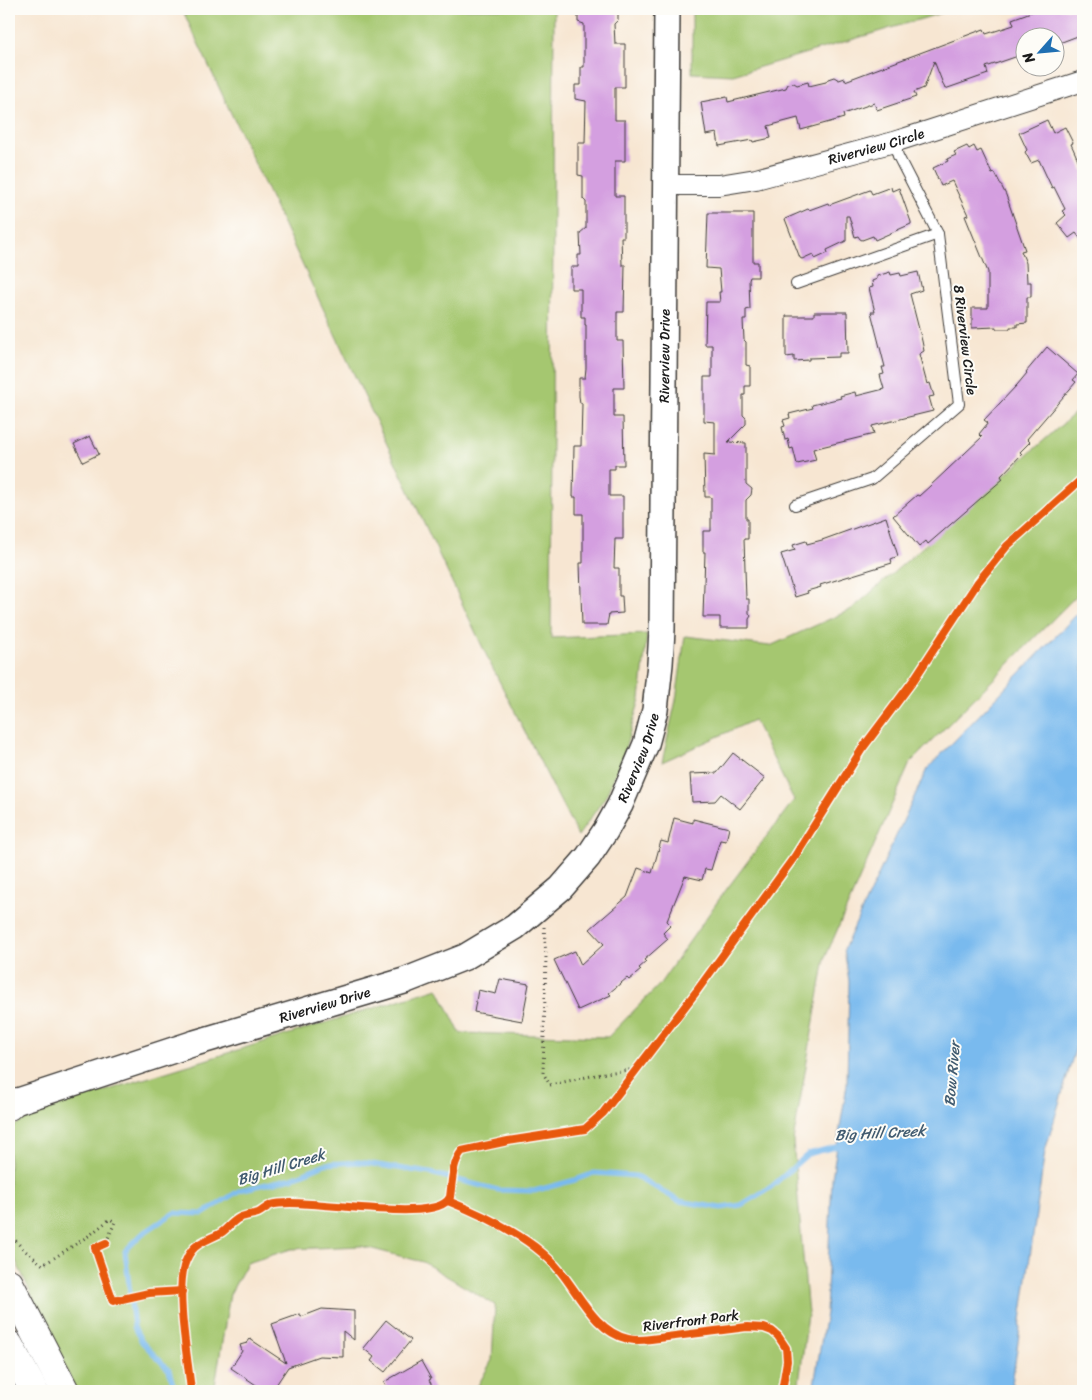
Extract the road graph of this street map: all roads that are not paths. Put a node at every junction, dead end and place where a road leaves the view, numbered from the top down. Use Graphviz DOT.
graph roads {
  1 [pos="667,9"];
  2 [pos="1083,81"];
  3 [pos="894,142"];
  4 [pos="665,185"];
  5 [pos="938,234"];
  6 [pos="796,284"];
  7 [pos="794,505"];
  8 [pos="10,1104"];
  9 [pos="9,1283"];
  10 [pos="9,1344"];
  11 [pos="34,1391"];
  12 [pos="65,1391"];
  1 -- 4 [label="street, Riverview Drive"];
  2 -- 3 [label="street, Riverview Circle"];
  3 -- 4 [label="street, Riverview Circle"];
  3 -- 5 [label="lane, 8 Riverview Circle"];
  4 -- 8 [label="street, Riverview Drive"];
  5 -- 6 [label="lane"];
  5 -- 7 [label="lane, 8 Riverview Circle"];
  9 -- 12 [label="main road"];
  10 -- 11 [label="main road"];
}
